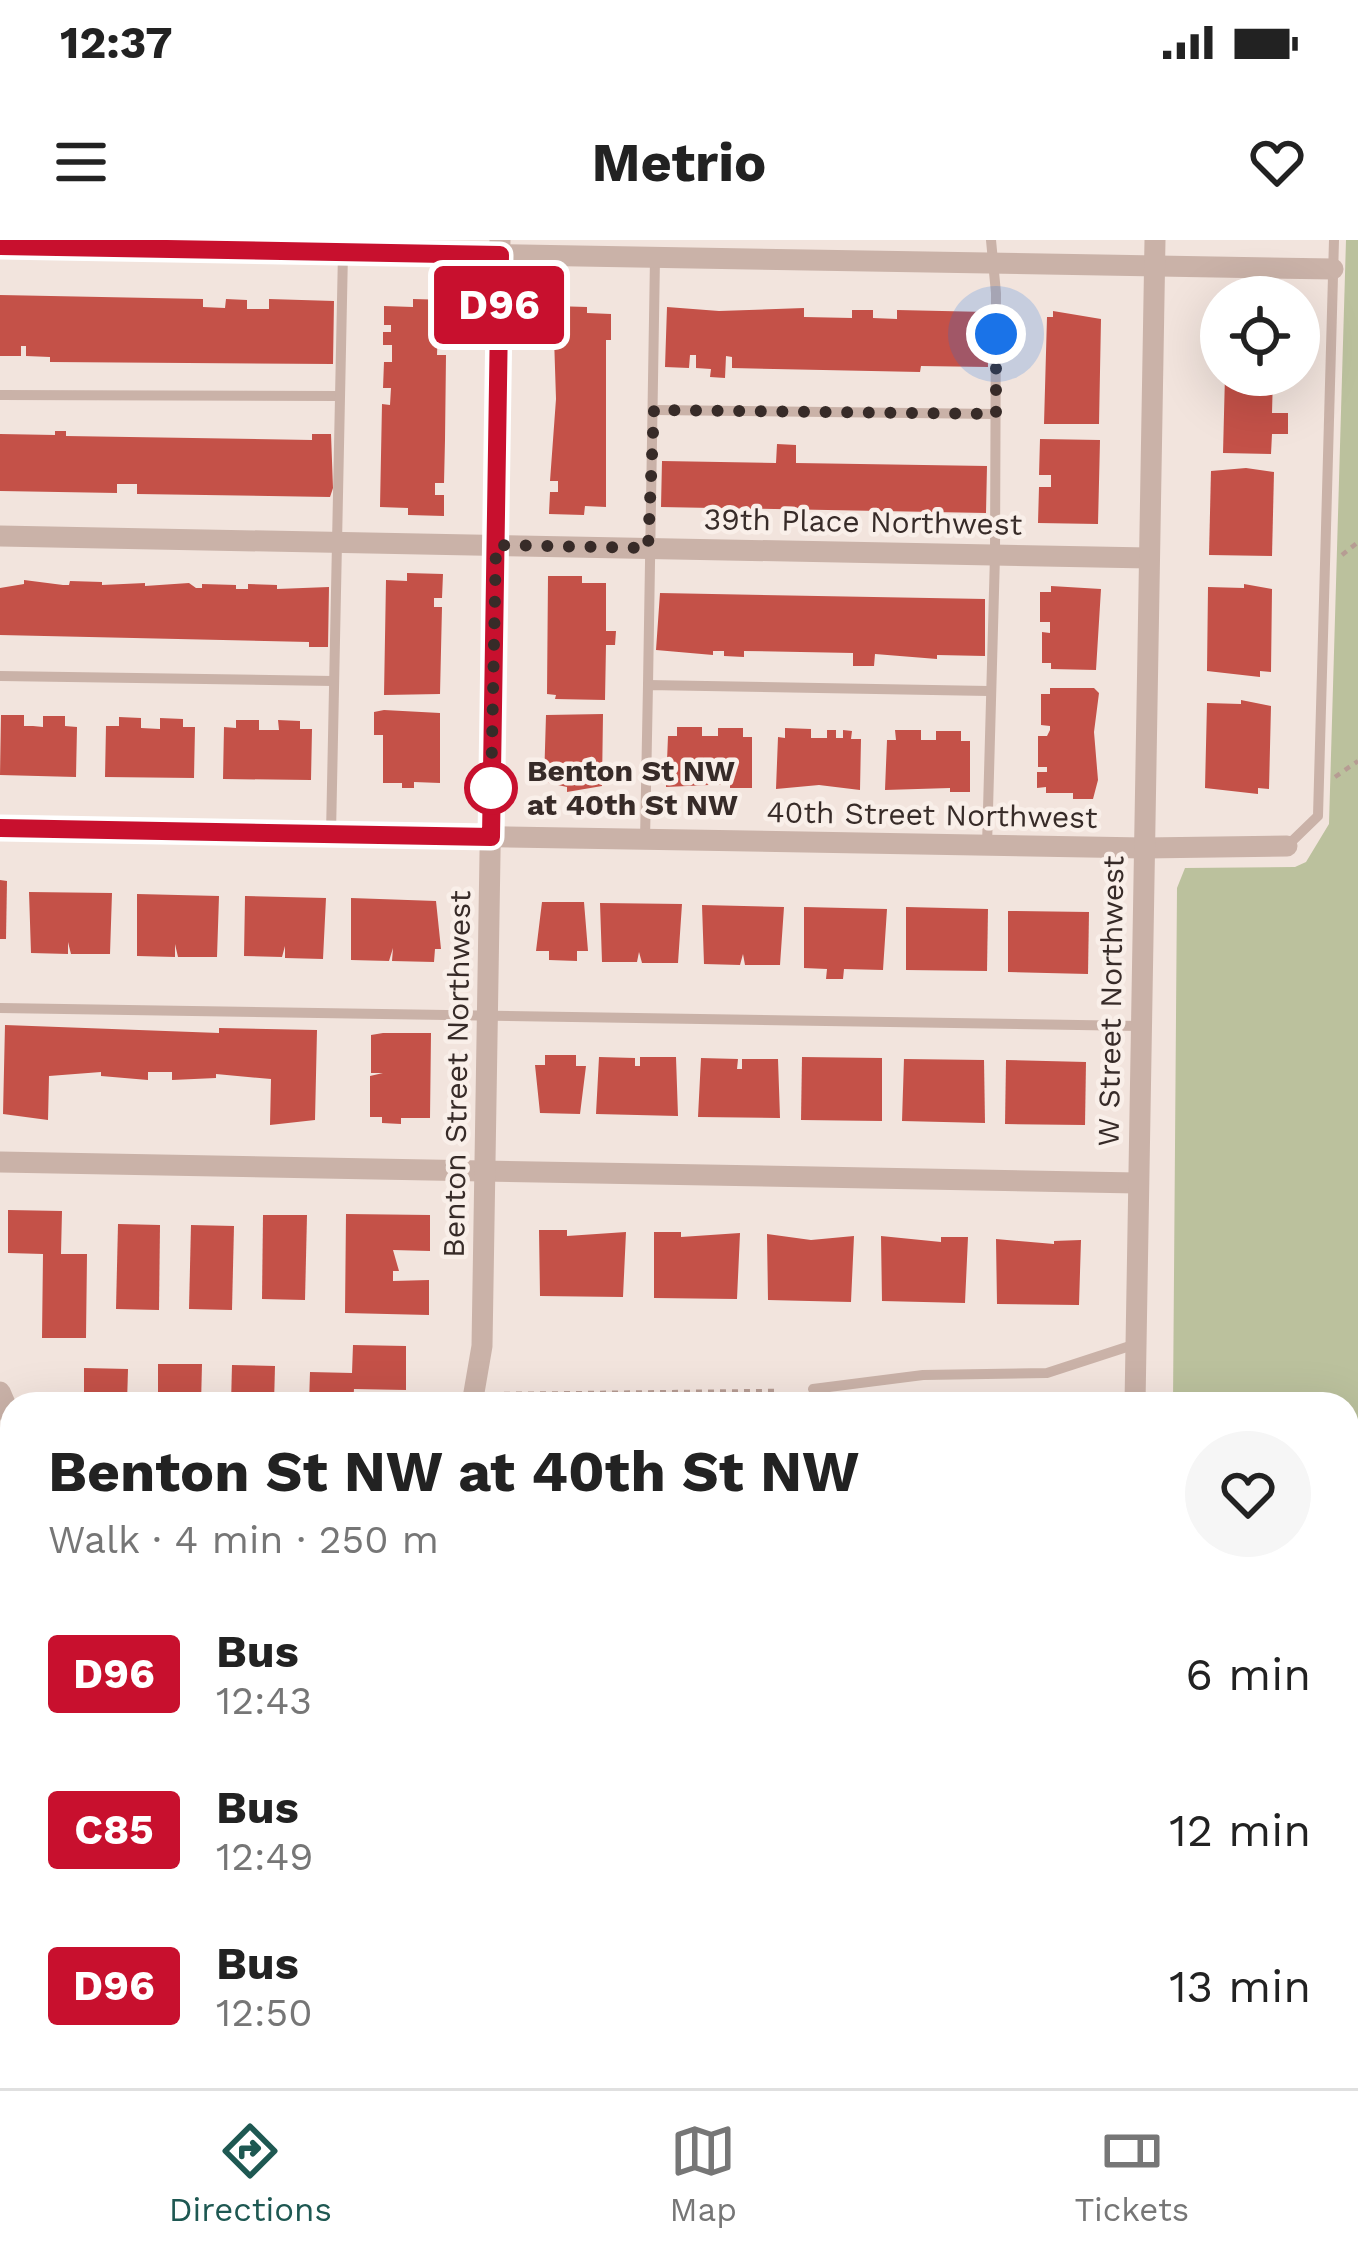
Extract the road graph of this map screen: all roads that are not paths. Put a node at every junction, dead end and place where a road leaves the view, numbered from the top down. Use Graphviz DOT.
graph roads {
  1 [pos="1155,240"];
  2 [pos="1334,240"];
  3 [pos="50,243"];
  4 [pos="197,245"];
  5 [pos="0,246"];
  6 [pos="330,248"];
  7 [pos="500,248"];
  8 [pos="663,252"];
  9 [pos="991,252"];
  10 [pos="1155,266"];
  11 [pos="1334,269"];
  12 [pos="0,394"];
  13 [pos="339,395"];
  14 [pos="654,410"];
  15 [pos="996,414"];
  16 [pos="0,536"];
  17 [pos="335,543"];
  18 [pos="496,545"];
  19 [pos="648,548"];
  20 [pos="995,555"];
  21 [pos="1149,558"];
  22 [pos="0,676"];
  23 [pos="333,681"];
  24 [pos="648,686"];
  25 [pos="989,691"];
  26 [pos="0,828"];
  27 [pos="331,834"];
  28 [pos="491,837"];
  29 [pos="645,840"];
  30 [pos="987,846"];
  31 [pos="1287,846"];
  32 [pos="1144,848"];
  33 [pos="0,1009"];
  34 [pos="488,1018"];
  35 [pos="1140,1026"];
  36 [pos="0,1162"];
  37 [pos="485,1171"];
  38 [pos="1137,1184"];
  39 [pos="1136,1344"];
  40 [pos="813,1389"];
  41 [pos="474,1392"];
  42 [pos="1135,1392"];
  1 -- 10 [label="street, W Street Northwest"];
  2 -- 11 [label="lane"];
  3 -- 4 [label="street"];
  3 -- 5 [label="street"];
  4 -- 6 [label="street"];
  6 -- 7 [label="street"];
  6 -- 13 [label="lane"];
  7 -- 8 [label="street"];
  7 -- 18 [label="street, Benton Street Northwest"];
  8 -- 9 [label="street"];
  8 -- 14 [label="lane"];
  9 -- 10 [label="street"];
  9 -- 15 [label="lane"];
  10 -- 11 [label="street"];
  10 -- 21 [label="street, W Street Northwest"];
  11 -- 31 [label="lane"];
  12 -- 13 [label="lane"];
  13 -- 17 [label="lane"];
  14 -- 15 [label="lane"];
  14 -- 19 [label="lane"];
  15 -- 20 [label="lane"];
  16 -- 17 [label="street, 39th Place Northwest"];
  17 -- 18 [label="street, 39th Place Northwest"];
  17 -- 23 [label="lane"];
  18 -- 19 [label="street, 39th Place Northwest"];
  18 -- 28 [label="street, Benton Street Northwest"];
  19 -- 20 [label="street, 39th Place Northwest"];
  19 -- 24 [label="lane"];
  20 -- 21 [label="street, 39th Place Northwest"];
  20 -- 25 [label="lane"];
  21 -- 32 [label="street, W Street Northwest"];
  22 -- 23 [label="lane"];
  23 -- 27 [label="lane"];
  24 -- 25 [label="lane"];
  24 -- 29 [label="lane"];
  25 -- 30 [label="lane"];
  26 -- 27 [label="street, 40th Street Northwest"];
  27 -- 28 [label="street, 40th Street Northwest"];
  28 -- 29 [label="street, 40th Street Northwest"];
  28 -- 34 [label="street, Benton Street Northwest"];
  29 -- 30 [label="street, 40th Street Northwest"];
  30 -- 32 [label="street, 40th Street Northwest"];
  31 -- 32 [label="street, 40th Street Northwest"];
  32 -- 35 [label="street, W Street Northwest"];
  33 -- 34 [label="lane"];
  34 -- 35 [label="lane"];
  34 -- 37 [label="street, Benton Street Northwest"];
  35 -- 38 [label="street, W Street Northwest"];
  36 -- 37 [label="street"];
  37 -- 38 [label="street"];
  37 -- 41 [label="street, Benton Street Northwest"];
  38 -- 39 [label="street, W Street Northwest"];
  39 -- 40 [label="lane"];
  39 -- 42 [label="street, W Street Northwest"];
}
